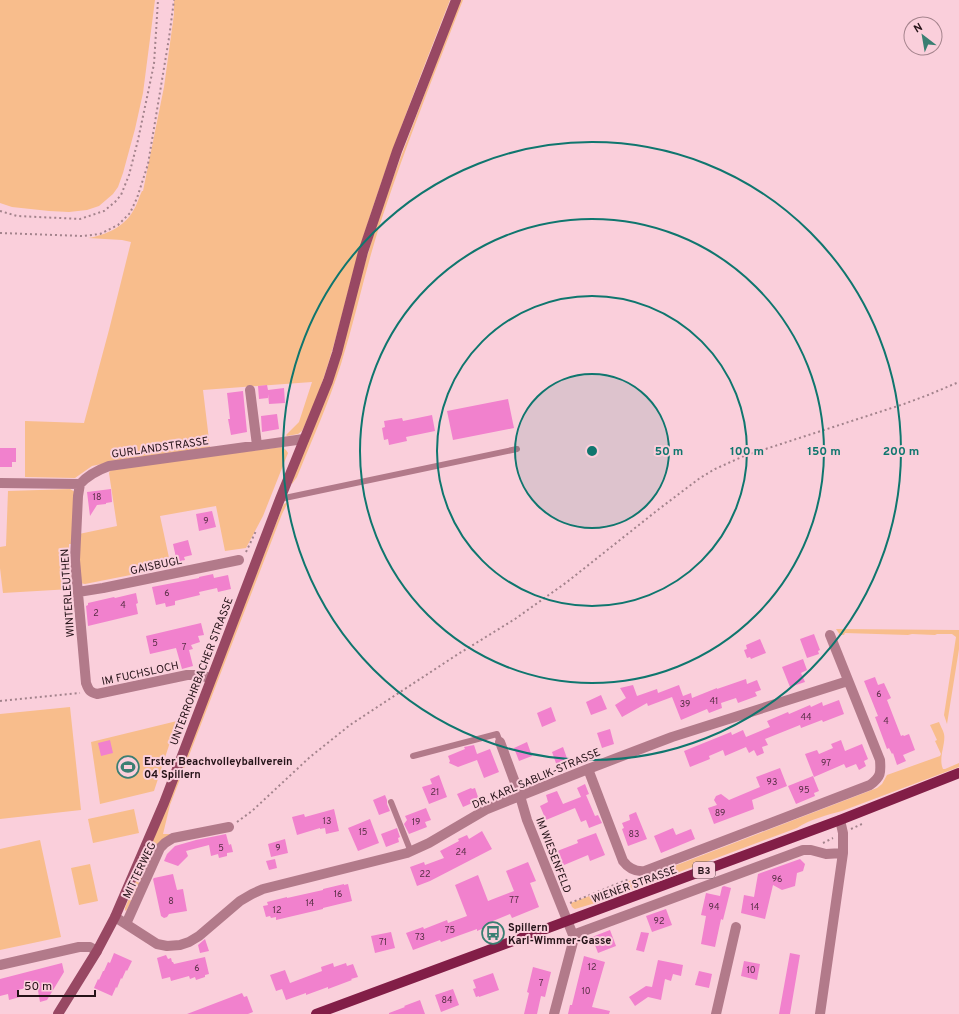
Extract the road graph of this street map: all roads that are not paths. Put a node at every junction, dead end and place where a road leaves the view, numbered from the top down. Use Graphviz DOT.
graph roads {
  1 [pos="456,0"];
  2 [pos="250,390"];
  3 [pos="304,439"];
  4 [pos="257,445"];
  5 [pos="517,449"];
  6 [pos="0,483"];
  7 [pos="80,484"];
  8 [pos="280,499"];
  9 [pos="239,560"];
  10 [pos="78,592"];
  11 [pos="830,635"];
  12 [pos="211,678"];
  13 [pos="848,681"];
  14 [pos="94,693"];
  15 [pos="500,742"];
  16 [pos="413,756"];
  17 [pos="588,769"];
  18 [pos="959,773"];
  19 [pos="520,796"];
  20 [pos="391,802"];
  21 [pos="840,820"];
  22 [pos="229,827"];
  23 [pos="411,852"];
  24 [pos="843,854"];
  25 [pos="115,917"];
  26 [pos="567,921"];
  27 [pos="126,924"];
  28 [pos="736,927"];
  29 [pos="573,935"];
  30 [pos="97,951"];
  31 [pos="0,965"];
  32 [pos="58,1014"];
  33 [pos="316,1014"];
  34 [pos="554,1014"];
  35 [pos="716,1014"];
  36 [pos="820,1014"];
  1 -- 3 [label="main road, UNTERROHRBACHER STRASSE"];
  2 -- 4 [label="street"];
  3 -- 4 [label="street, GURLANDSTRASSE"];
  3 -- 8 [label="main road, UNTERROHRBACHER STRASSE"];
  4 -- 7 [label="street, GURLANDSTRASSE"];
  5 -- 8 [label="lane"];
  6 -- 7 [label="street"];
  7 -- 10 [label="street, WINTERLEUTHEN"];
  8 -- 12 [label="main road, UNTERROHRBACHER STRASSE"];
  9 -- 10 [label="street, GAISBUGL"];
  10 -- 14 [label="street, WINTERLEUTHEN"];
  11 -- 13 [label="street"];
  12 -- 14 [label="street, IM FUCHSLOCH"];
  12 -- 25 [label="main road, UNTERROHRBACHER STRASSE"];
  13 -- 17 [label="street, DR. KARL SABLIK-STRASSE"];
  13 -- 17 [label="street, WIENER STRASSE"];
  15 -- 16 [label="lane"];
  15 -- 19 [label="street, IM WIESENFELD"];
  17 -- 19 [label="street, DR. KARL SABLIK-STRASSE"];
  18 -- 21 [label="main road, WIENER STRASSE / B3"];
  19 -- 23 [label="street, DR. KARL SABLIK-STRASSE"];
  19 -- 26 [label="street, IM WIESENFELD"];
  20 -- 23 [label="lane"];
  21 -- 24 [label="street"];
  21 -- 26 [label="main road, WIENER STRASSE / B3"];
  22 -- 27 [label="street, MITTERWEG"];
  23 -- 27 [label="street, DR. KARL SABLIK-STRASSE"];
  24 -- 29 [label="street"];
  24 -- 36 [label="street"];
  25 -- 27 [label="street, DR. KARL SABLIK-STRASSE"];
  25 -- 30 [label="main road, UNTERROHRBACHER STRASSE"];
  26 -- 29 [label="street, IM WIESENFELD"];
  26 -- 33 [label="main road, WIENER STRASSE / B3"];
  28 -- 35 [label="street"];
  29 -- 34 [label="street"];
  30 -- 31 [label="street"];
  30 -- 32 [label="main road, UNTERROHRBACHER STRASSE"];
}
